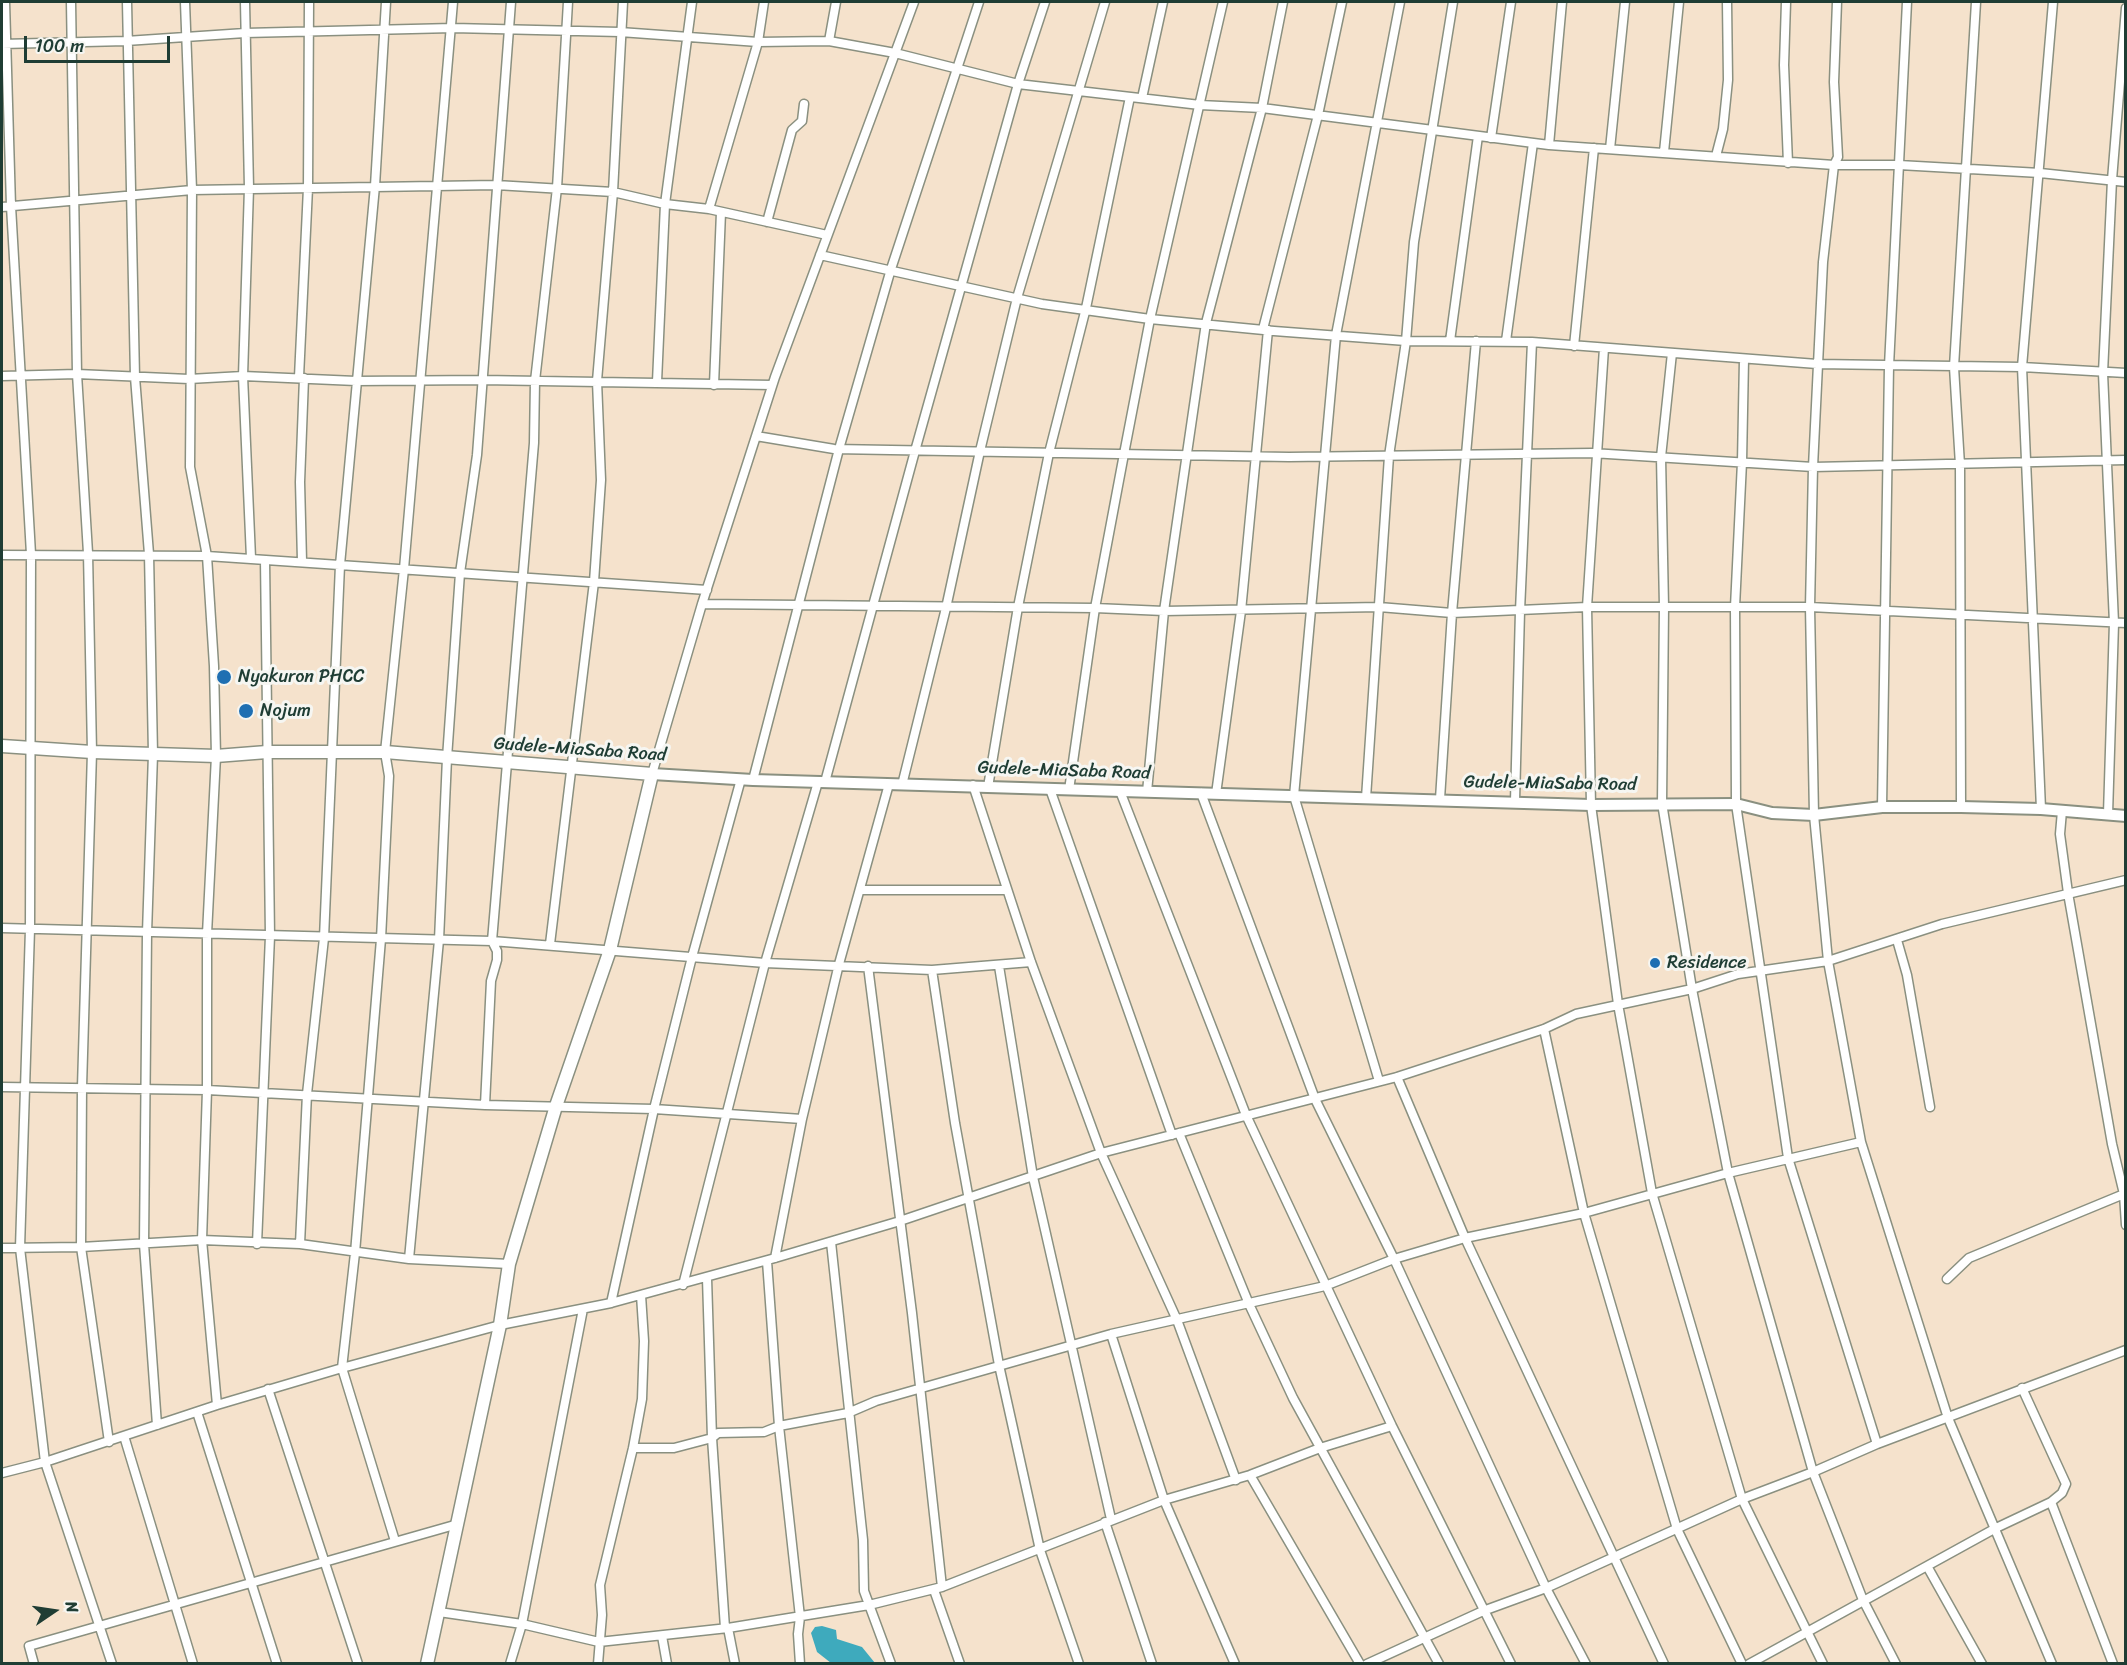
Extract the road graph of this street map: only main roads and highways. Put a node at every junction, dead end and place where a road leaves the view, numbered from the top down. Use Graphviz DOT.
graph roads {
  1 [pos="2,746"];
  2 [pos="427,1664"];
  1 -- 2 [label="main road, Gudele-MiaSaba Road"];
}
